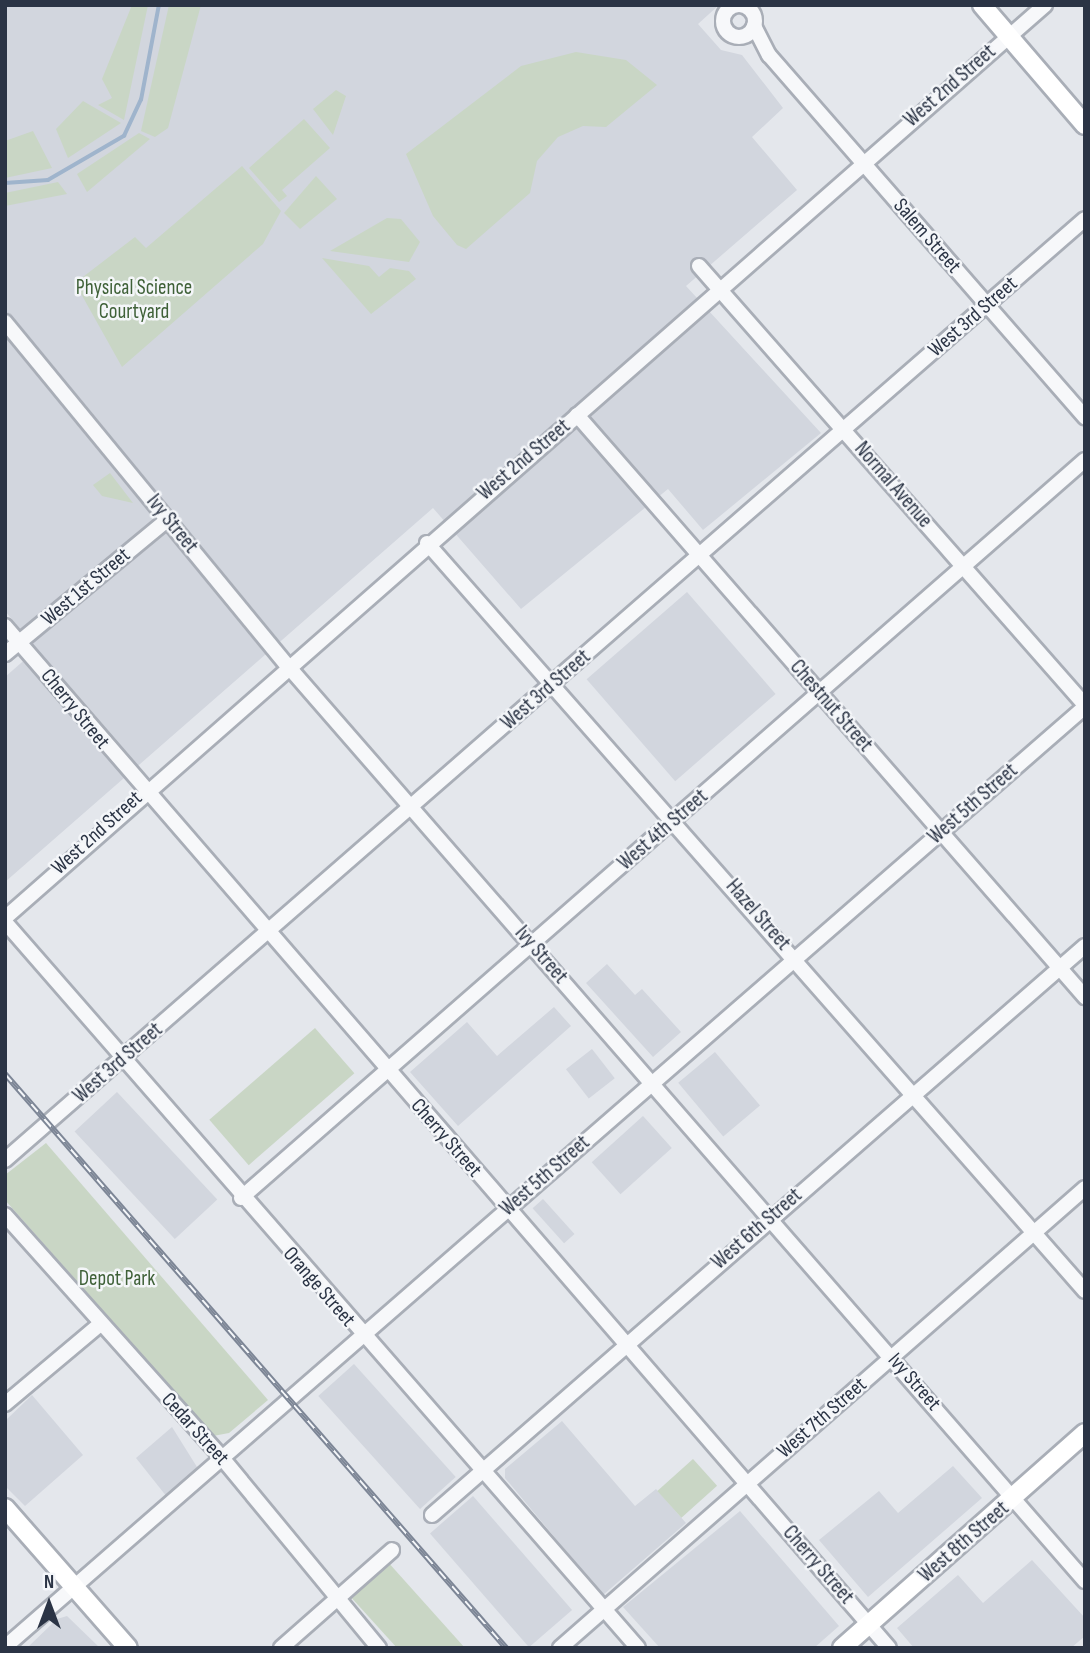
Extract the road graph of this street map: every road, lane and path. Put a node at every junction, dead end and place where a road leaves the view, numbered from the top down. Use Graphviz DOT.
graph roads {
  1 [pos="982,5"];
  2 [pos="1045,5"];
  3 [pos="745,6"];
  4 [pos="754,26"];
  5 [pos="1008,36"];
  6 [pos="743,37"];
  7 [pos="769,55"];
  8 [pos="1085,125"];
  9 [pos="862,163"];
  10 [pos="1085,219"];
  11 [pos="699,267"];
  12 [pos="718,290"];
  13 [pos="986,304"];
  14 [pos="5,322"];
  15 [pos="577,415"];
  16 [pos="1085,417"];
  17 [pos="845,430"];
  18 [pos="1085,460"];
  19 [pos="168,519"];
  20 [pos="427,543"];
  21 [pos="699,556"];
  22 [pos="965,566"];
  23 [pos="5,626"];
  24 [pos="19,642"];
  25 [pos="5,654"];
  26 [pos="287,665"];
  27 [pos="555,682"];
  28 [pos="819,694"];
  29 [pos="1085,706"];
  30 [pos="143,792"];
  31 [pos="411,807"];
  32 [pos="675,820"];
  33 [pos="940,832"];
  34 [pos="5,920"];
  35 [pos="268,932"];
  36 [pos="531,945"];
  37 [pos="1085,946"];
  38 [pos="796,958"];
  39 [pos="1059,968"];
  40 [pos="1085,997"];
  41 [pos="123,1059"];
  42 [pos="387,1071"];
  43 [pos="652,1083"];
  44 [pos="913,1093"];
  45 [pos="5,1160"];
  46 [pos="1085,1188"];
  47 [pos="241,1198"];
  48 [pos="508,1209"];
  49 [pos="5,1216"];
  50 [pos="769,1217"];
  51 [pos="1034,1233"];
  52 [pos="1085,1291"];
  53 [pos="99,1325"];
  54 [pos="362,1336"];
  55 [pos="626,1345"];
  56 [pos="892,1357"];
  57 [pos="5,1404"];
  58 [pos="1085,1433"];
  59 [pos="223,1460"];
  60 [pos="485,1469"];
  61 [pos="747,1483"];
  62 [pos="1015,1498"];
  63 [pos="5,1508"];
  64 [pos="432,1516"];
  65 [pos="392,1550"];
  66 [pos="1085,1581"];
  67 [pos="75,1587"];
  68 [pos="335,1598"];
  69 [pos="606,1610"];
  70 [pos="868,1623"];
  71 [pos="5,1647"];
  72 [pos="128,1648"];
  73 [pos="281,1648"];
  74 [pos="379,1648"];
  75 [pos="560,1648"];
  76 [pos="638,1648"];
  77 [pos="842,1648"];
  78 [pos="889,1648"];
  1 -- 5 [label="main road"];
  2 -- 5 [label="street, West 2nd Street"];
  3 -- 4 [label="street"];
  3 -- 6 [label="street"];
  4 -- 6 [label="street"];
  4 -- 7 [label="street, Salem Street"];
  5 -- 8 [label="main road"];
  5 -- 9 [label="street, West 2nd Street"];
  6 -- 7 [label="street, Salem Street"];
  7 -- 9 [label="street, Salem Street"];
  9 -- 12 [label="street, West 2nd Street"];
  9 -- 13 [label="street, Salem Street"];
  10 -- 13 [label="street, West 3rd Street"];
  11 -- 12 [label="street, Normal Avenue"];
  12 -- 15 [label="street, West 2nd Street"];
  12 -- 17 [label="street, Normal Avenue"];
  13 -- 16 [label="street, Salem Street"];
  13 -- 17 [label="street, West 3rd Street"];
  14 -- 19 [label="street, Ivy Street"];
  15 -- 20 [label="street, West 2nd Street"];
  15 -- 21 [label="street, Chestnut Street"];
  17 -- 21 [label="street, West 3rd Street"];
  17 -- 22 [label="street, Normal Avenue"];
  18 -- 22 [label="street, West 4th Street"];
  19 -- 24 [label="street, West 1st Street"];
  19 -- 26 [label="street, Ivy Street"];
  20 -- 26 [label="street, West 2nd Street"];
  20 -- 27 [label="street, Hazel Street"];
  21 -- 27 [label="street, West 3rd Street"];
  21 -- 28 [label="street, Chestnut Street"];
  22 -- 28 [label="street, West 4th Street"];
  22 -- 29 [label="street, Normal Avenue"];
  23 -- 24 [label="street, Cherry Street"];
  24 -- 25 [label="street, West 1st Street"];
  24 -- 30 [label="street, Cherry Street"];
  26 -- 30 [label="street, West 2nd Street"];
  26 -- 31 [label="street, Ivy Street"];
  27 -- 31 [label="street, West 3rd Street"];
  27 -- 32 [label="street, Hazel Street"];
  28 -- 32 [label="street, West 4th Street"];
  28 -- 33 [label="street, Chestnut Street"];
  29 -- 33 [label="street, West 5th Street"];
  30 -- 34 [label="street, West 2nd Street"];
  30 -- 35 [label="street, Cherry Street"];
  31 -- 35 [label="street, West 3rd Street"];
  31 -- 36 [label="street, Ivy Street"];
  32 -- 36 [label="street, West 4th Street"];
  32 -- 38 [label="street, Hazel Street"];
  33 -- 38 [label="street, West 5th Street"];
  33 -- 39 [label="street, Chestnut Street"];
  34 -- 41 [label="street, Orange Street"];
  35 -- 41 [label="street, West 3rd Street"];
  35 -- 42 [label="street, Cherry Street"];
  36 -- 42 [label="street, West 4th Street"];
  36 -- 43 [label="street, Ivy Street"];
  37 -- 39 [label="street, West 6th Street"];
  38 -- 43 [label="street, West 5th Street"];
  38 -- 44 [label="street, Hazel Street"];
  39 -- 40 [label="street, Chestnut Street"];
  39 -- 44 [label="street, West 6th Street"];
  41 -- 45 [label="street, West 3rd Street"];
  41 -- 47 [label="street, Orange Street"];
  42 -- 47 [label="street, West 4th Street"];
  42 -- 48 [label="street, Cherry Street"];
  43 -- 48 [label="street, West 5th Street"];
  43 -- 50 [label="street, Ivy Street"];
  44 -- 50 [label="street, West 6th Street"];
  44 -- 51 [label="street, Hazel Street"];
  46 -- 51 [label="street, West 7th Street"];
  47 -- 54 [label="street, Orange Street"];
  48 -- 54 [label="street, West 5th Street"];
  48 -- 55 [label="street, Cherry Street"];
  49 -- 53 [label="street, Cedar Street"];
  50 -- 55 [label="street, West 6th Street"];
  50 -- 56 [label="street, Ivy Street"];
  51 -- 52 [label="street, Hazel Street"];
  51 -- 56 [label="street, West 7th Street"];
  53 -- 57 [label="street"];
  53 -- 59 [label="street, Cedar Street"];
  54 -- 59 [label="street, West 5th Street"];
  54 -- 60 [label="street, Orange Street"];
  55 -- 60 [label="street, West 6th Street"];
  55 -- 61 [label="street, Cherry Street"];
  56 -- 61 [label="street, West 7th Street"];
  56 -- 62 [label="street, Ivy Street"];
  58 -- 62 [label="main road, West 8th Street"];
  59 -- 67 [label="street, West 5th Street"];
  59 -- 68 [label="street, Cedar Street"];
  60 -- 64 [label="street, West 6th Street"];
  60 -- 69 [label="street, Orange Street"];
  61 -- 69 [label="street, West 7th Street"];
  61 -- 70 [label="street, Cherry Street"];
  62 -- 66 [label="street, Ivy Street"];
  62 -- 70 [label="main road, West 8th Street"];
  63 -- 67 [label="main road"];
  65 -- 68 [label="street"];
  67 -- 71 [label="street, West 5th Street"];
  67 -- 72 [label="main road"];
  68 -- 73 [label="street"];
  68 -- 74 [label="street, Cedar Street"];
  69 -- 75 [label="street, West 7th Street"];
  69 -- 76 [label="street, Orange Street"];
  70 -- 77 [label="main road, West 8th Street"];
  70 -- 78 [label="street, Cherry Street"];
}
